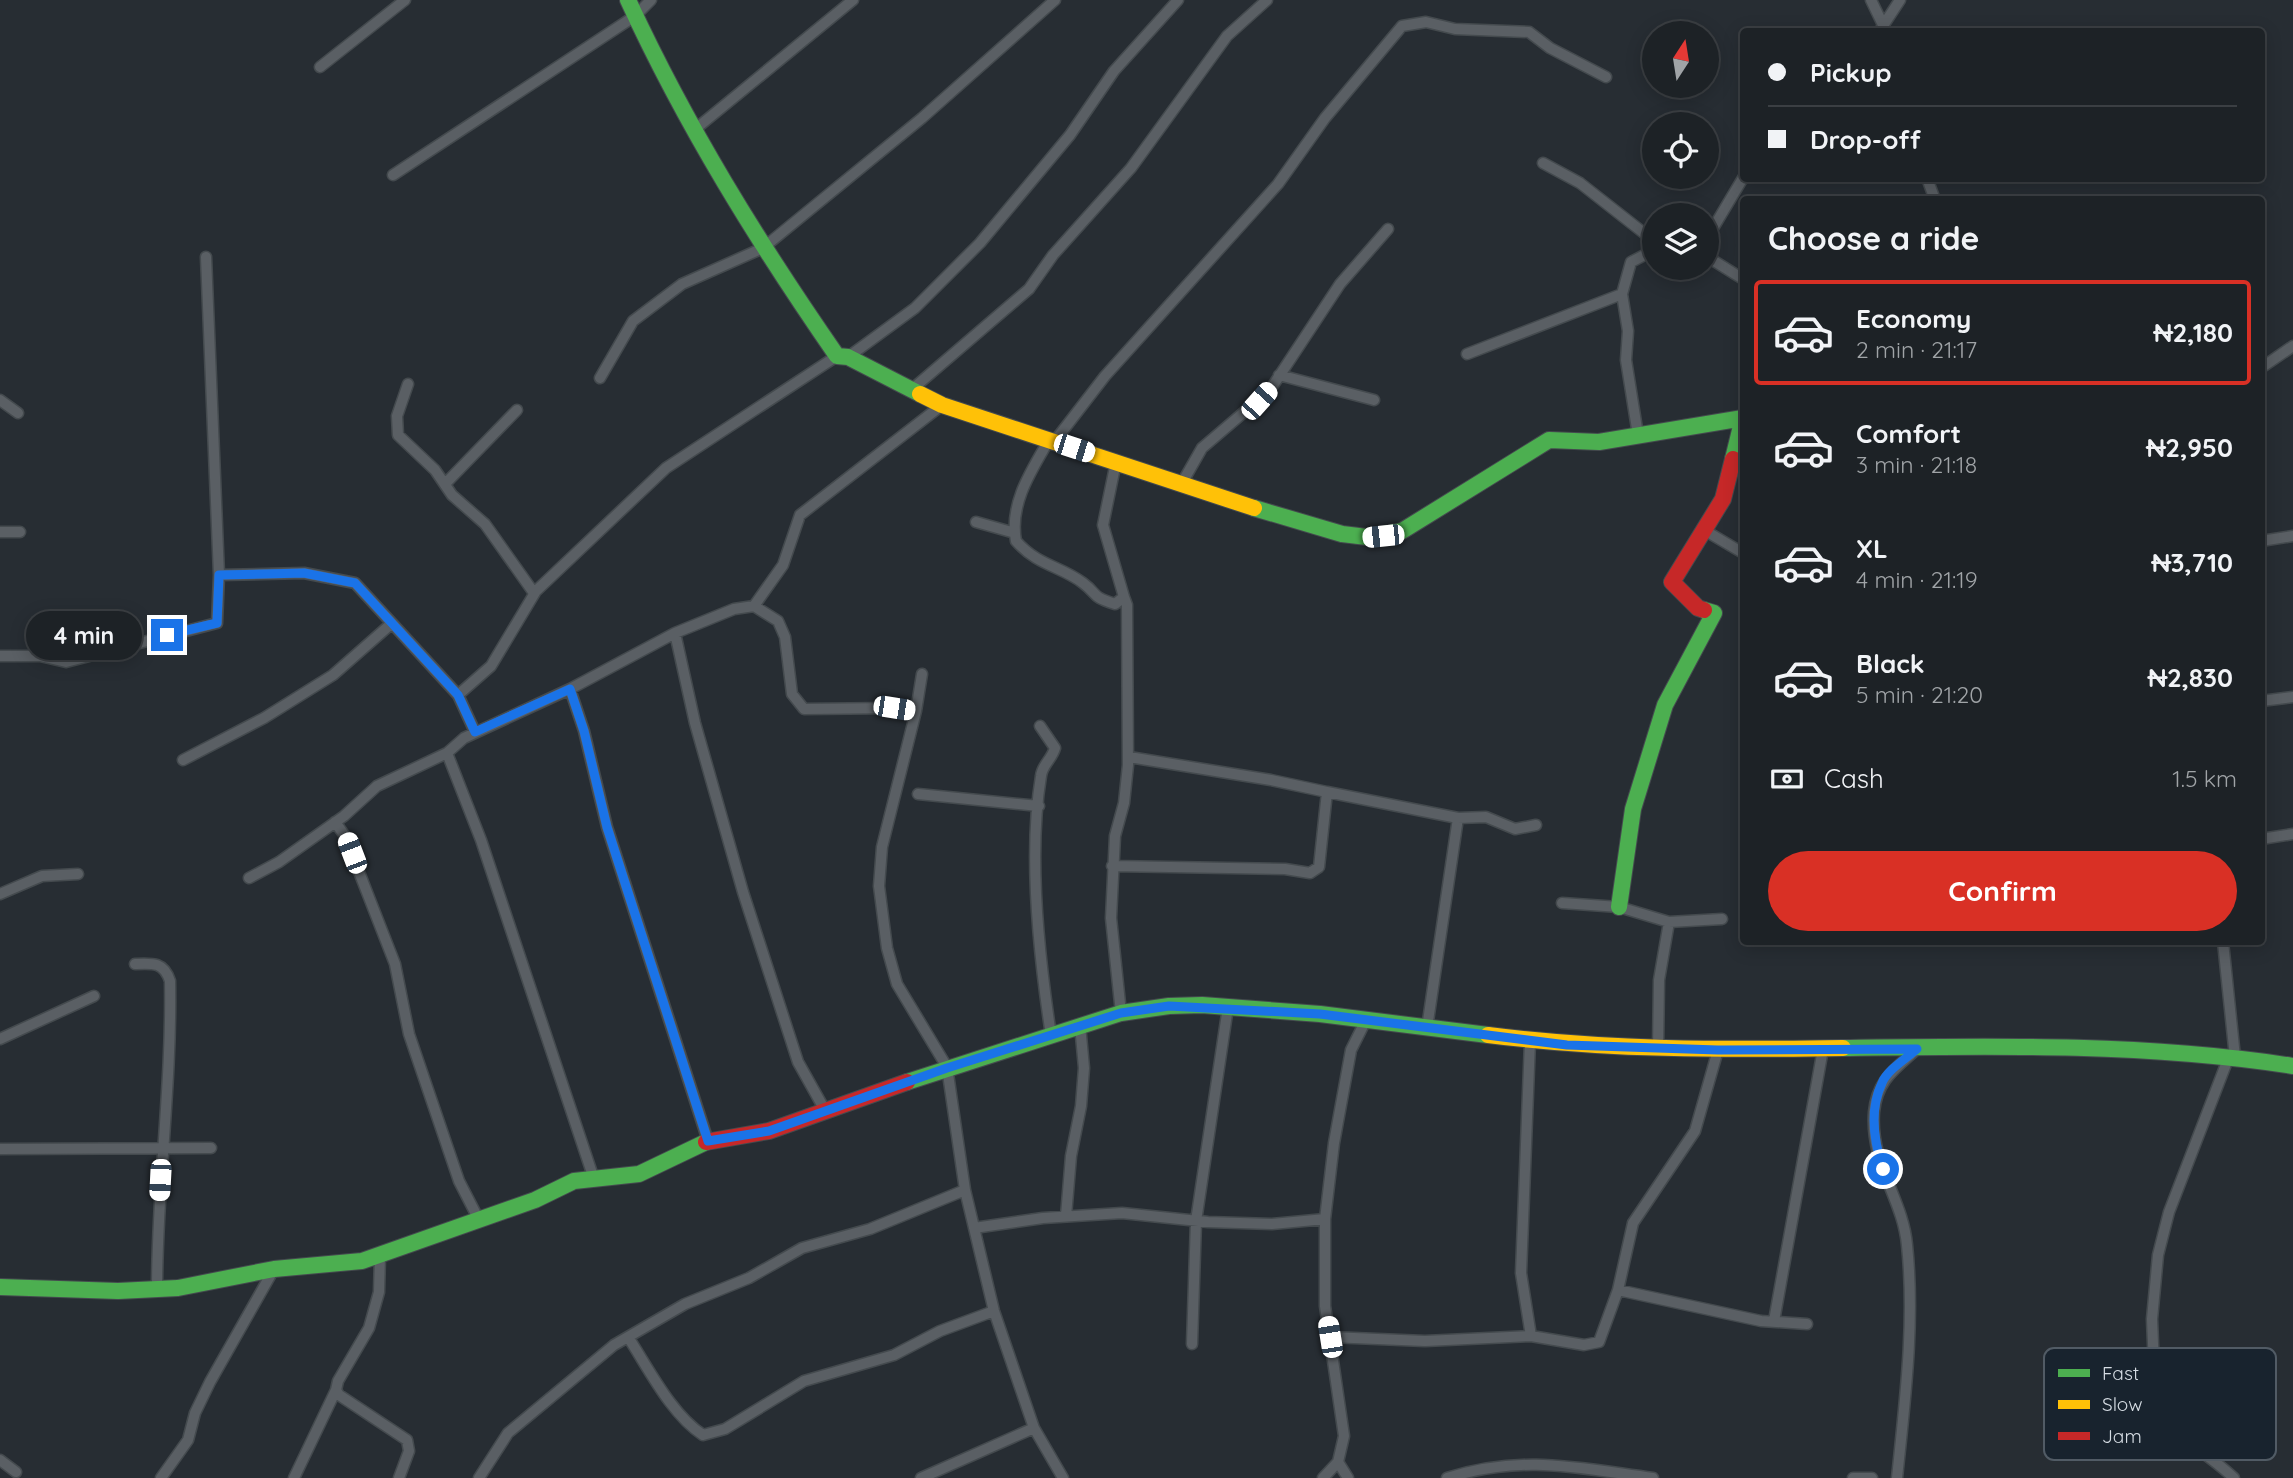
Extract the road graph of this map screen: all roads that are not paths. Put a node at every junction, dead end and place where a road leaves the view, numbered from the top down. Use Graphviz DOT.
graph roads {
  1 [pos="405,0"];
  2 [pos="628,0"];
  3 [pos="651,0"];
  4 [pos="853,0"];
  5 [pos="1055,0"];
  6 [pos="1178,0"];
  7 [pos="1267,0"];
  8 [pos="1871,0"];
  9 [pos="1900,0"];
  10 [pos="635,16"];
  11 [pos="1882,28"];
  12 [pos="1884,28"];
  13 [pos="320,66"];
  14 [pos="1606,76"];
  15 [pos="693,131"];
  16 [pos="1543,163"];
  17 [pos="393,175"];
  18 [pos="1741,182"];
  19 [pos="1719,218"];
  20 [pos="1388,229"];
  21 [pos="1642,232"];
  22 [pos="763,248"];
  23 [pos="1642,256"];
  24 [pos="206,257"];
  25 [pos="1719,264"];
  26 [pos="1740,277"];
  27 [pos="1622,294"];
  28 [pos="2293,345"];
  29 [pos="1467,354"];
  30 [pos="842,357"];
  31 [pos="2265,365"];
  32 [pos="1279,375"];
  33 [pos="600,378"];
  34 [pos="408,384"];
  35 [pos="910,391"];
  36 [pos="0,400"];
  37 [pos="1374,400"];
  38 [pos="942,405"];
  39 [pos="517,410"];
  40 [pos="18,413"];
  41 [pos="1740,418"];
  42 [pos="1740,430"];
  43 [pos="1638,435"];
  44 [pos="1051,441"];
  45 [pos="1116,462"];
  46 [pos="1182,483"];
  47 [pos="445,484"];
  48 [pos="976,522"];
  49 [pos="1704,530"];
  50 [pos="0,532"];
  51 [pos="20,533"];
  52 [pos="1015,533"];
  53 [pos="2293,536"];
  54 [pos="2265,540"];
  55 [pos="1740,550"];
  56 [pos="219,575"];
  57 [pos="534,593"];
  58 [pos="1124,597"];
  59 [pos="754,606"];
  60 [pos="391,624"];
  61 [pos="675,633"];
  62 [pos="0,656"];
  63 [pos="922,674"];
  64 [pos="570,689"];
  65 [pos="458,695"];
  66 [pos="2293,697"];
  67 [pos="2265,700"];
  68 [pos="916,712"];
  69 [pos="1040,726"];
  70 [pos="475,732"];
  71 [pos="447,753"];
  72 [pos="1129,757"];
  73 [pos="183,760"];
  74 [pos="1327,792"];
  75 [pos="918,794"];
  76 [pos="1039,806"];
  77 [pos="1458,818"];
  78 [pos="335,822"];
  79 [pos="1536,825"];
  80 [pos="2293,834"];
  81 [pos="2265,838"];
  82 [pos="1112,866"];
  83 [pos="78,874"];
  84 [pos="248,878"];
  85 [pos="0,894"];
  86 [pos="1562,903"];
  87 [pos="1619,907"];
  88 [pos="1722,919"];
  89 [pos="1669,922"];
  90 [pos="2224,945"];
  91 [pos="135,964"];
  92 [pos="94,996"];
  93 [pos="1228,1007"];
  94 [pos="1121,1013"];
  95 [pos="1366,1020"];
  96 [pos="1080,1026"];
  97 [pos="1427,1028"];
  98 [pos="1051,1035"];
  99 [pos="0,1039"];
  100 [pos="1530,1041"];
  101 [pos="1658,1049"];
  102 [pos="1823,1049"];
  103 [pos="1917,1049"];
  104 [pos="1718,1050"];
  105 [pos="2232,1058"];
  106 [pos="2293,1066"];
  107 [pos="947,1068"];
  108 [pos="826,1112"];
  109 [pos="708,1141"];
  110 [pos="211,1148"];
  111 [pos="0,1149"];
  112 [pos="162,1150"];
  113 [pos="594,1179"];
  114 [pos="965,1190"];
  115 [pos="1066,1216"];
  116 [pos="1325,1219"];
  117 [pos="479,1220"];
  118 [pos="1196,1221"];
  119 [pos="974,1228"];
  120 [pos="380,1256"];
  121 [pos="274,1269"];
  122 [pos="0,1287"];
  123 [pos="157,1289"];
  124 [pos="1618,1290"];
  125 [pos="993,1311"];
  126 [pos="1774,1321"];
  127 [pos="1807,1324"];
  128 [pos="1531,1336"];
  129 [pos="628,1337"];
  130 [pos="1330,1337"];
  131 [pos="1192,1344"];
  132 [pos="2153,1348"];
  133 [pos="336,1390"];
  134 [pos="1034,1428"];
  135 [pos="2214,1460"];
  136 [pos="0,1461"];
  137 [pos="1338,1462"];
  138 [pos="16,1472"];
  139 [pos="161,1478"];
  140 [pos="294,1478"];
  141 [pos="399,1478"];
  142 [pos="479,1478"];
  143 [pos="920,1478"];
  144 [pos="1063,1478"];
  145 [pos="1323,1478"];
  146 [pos="1348,1478"];
  147 [pos="1447,1478"];
  148 [pos="1653,1478"];
  149 [pos="1853,1478"];
  150 [pos="1872,1478"];
  151 [pos="1897,1478"];
  152 [pos="2234,1478"];
  1 -- 13 [label="street"];
  2 -- 10 [label="street"];
  3 -- 10 [label="street"];
  4 -- 15 [label="street"];
  5 -- 22 [label="street"];
  6 -- 30 [label="street"];
  7 -- 35 [label="street"];
  8 -- 11 [label="street"];
  9 -- 12 [label="street"];
  10 -- 15 [label="street"];
  10 -- 17 [label="street"];
  14 -- 44 [label="street"];
  15 -- 22 [label="street"];
  16 -- 21 [label="street"];
  18 -- 19 [label="street"];
  20 -- 32 [label="street"];
  22 -- 30 [label="street"];
  22 -- 33 [label="street"];
  23 -- 27 [label="street"];
  24 -- 56 [label="street"];
  25 -- 26 [label="street"];
  27 -- 29 [label="street"];
  27 -- 43 [label="street"];
  28 -- 31 [label="street"];
  30 -- 35 [label="street"];
  30 -- 57 [label="street"];
  32 -- 37 [label="street"];
  32 -- 46 [label="street"];
  34 -- 47 [label="street"];
  35 -- 38 [label="street"];
  36 -- 40 [label="street"];
  38 -- 44 [label="street"];
  38 -- 59 [label="street"];
  39 -- 47 [label="street"];
  41 -- 43 [label="street"];
  42 -- 49 [label="street"];
  43 -- 46 [label="street"];
  44 -- 45 [label="street"];
  44 -- 52 [label="street"];
  45 -- 46 [label="street"];
  45 -- 58 [label="street"];
  47 -- 57 [label="street"];
  48 -- 52 [label="street"];
  49 -- 55 [label="street"];
  49 -- 87 [label="street"];
  50 -- 51 [label="street"];
  52 -- 58 [label="street"];
  53 -- 54 [label="street"];
  56 -- 60 [label="street"];
  56 -- 62 [label="street"];
  57 -- 65 [label="street"];
  58 -- 72 [label="street"];
  59 -- 61 [label="street"];
  59 -- 68 [label="street"];
  60 -- 65 [label="street"];
  60 -- 73 [label="street"];
  61 -- 64 [label="street"];
  61 -- 108 [label="street"];
  63 -- 68 [label="street"];
  64 -- 70 [label="street"];
  64 -- 109 [label="street"];
  65 -- 70 [label="street"];
  66 -- 67 [label="street"];
  68 -- 107 [label="street"];
  69 -- 76 [label="street"];
  70 -- 71 [label="street"];
  71 -- 78 [label="street"];
  71 -- 113 [label="street"];
  72 -- 74 [label="street"];
  72 -- 82 [label="street"];
  74 -- 77 [label="street"];
  74 -- 82 [label="street"];
  75 -- 76 [label="street"];
  76 -- 98 [label="street"];
  77 -- 79 [label="street"];
  77 -- 97 [label="street"];
  78 -- 84 [label="street"];
  78 -- 117 [label="street"];
  80 -- 81 [label="street"];
  82 -- 94 [label="street"];
  83 -- 85 [label="street"];
  86 -- 87 [label="street"];
  87 -- 89 [label="street"];
  88 -- 89 [label="street"];
  89 -- 101 [label="street"];
  90 -- 105 [label="street"];
  91 -- 112 [label="street"];
  92 -- 99 [label="street"];
  93 -- 94 [label="street"];
  93 -- 95 [label="street"];
  93 -- 118 [label="street"];
  94 -- 96 [label="street"];
  95 -- 97 [label="street"];
  95 -- 116 [label="street"];
  96 -- 98 [label="street"];
  96 -- 115 [label="street"];
  97 -- 100 [label="street"];
  98 -- 107 [label="street"];
  100 -- 101 [label="street"];
  100 -- 128 [label="street"];
  101 -- 104 [label="street"];
  102 -- 103 [label="street"];
  102 -- 104 [label="street"];
  102 -- 126 [label="street"];
  103 -- 105 [label="street"];
  103 -- 151 [label="street"];
  104 -- 124 [label="street"];
  105 -- 106 [label="street"];
  105 -- 132 [label="street"];
  107 -- 108 [label="street"];
  107 -- 114 [label="street"];
  108 -- 109 [label="street"];
  109 -- 113 [label="street"];
  110 -- 112 [label="street"];
  111 -- 112 [label="street"];
  112 -- 123 [label="street"];
  113 -- 117 [label="street"];
  114 -- 119 [label="street"];
  114 -- 129 [label="street"];
  115 -- 118 [label="street"];
  115 -- 119 [label="street"];
  116 -- 118 [label="street"];
  116 -- 130 [label="street"];
  117 -- 120 [label="street"];
  118 -- 131 [label="street"];
  119 -- 125 [label="street"];
  120 -- 121 [label="street"];
  120 -- 133 [label="street"];
  121 -- 123 [label="street"];
  121 -- 139 [label="street"];
  122 -- 123 [label="street"];
  124 -- 126 [label="street"];
  124 -- 128 [label="street"];
  125 -- 129 [label="street"];
  125 -- 134 [label="street"];
  126 -- 127 [label="street"];
  128 -- 130 [label="street"];
  129 -- 142 [label="street"];
  130 -- 137 [label="street"];
  133 -- 140 [label="street"];
  133 -- 141 [label="street"];
  134 -- 143 [label="street"];
  134 -- 144 [label="street"];
  135 -- 152 [label="street"];
  136 -- 138 [label="street"];
  137 -- 145 [label="street"];
  137 -- 146 [label="street"];
  147 -- 148 [label="street"];
  149 -- 150 [label="street"];
}
